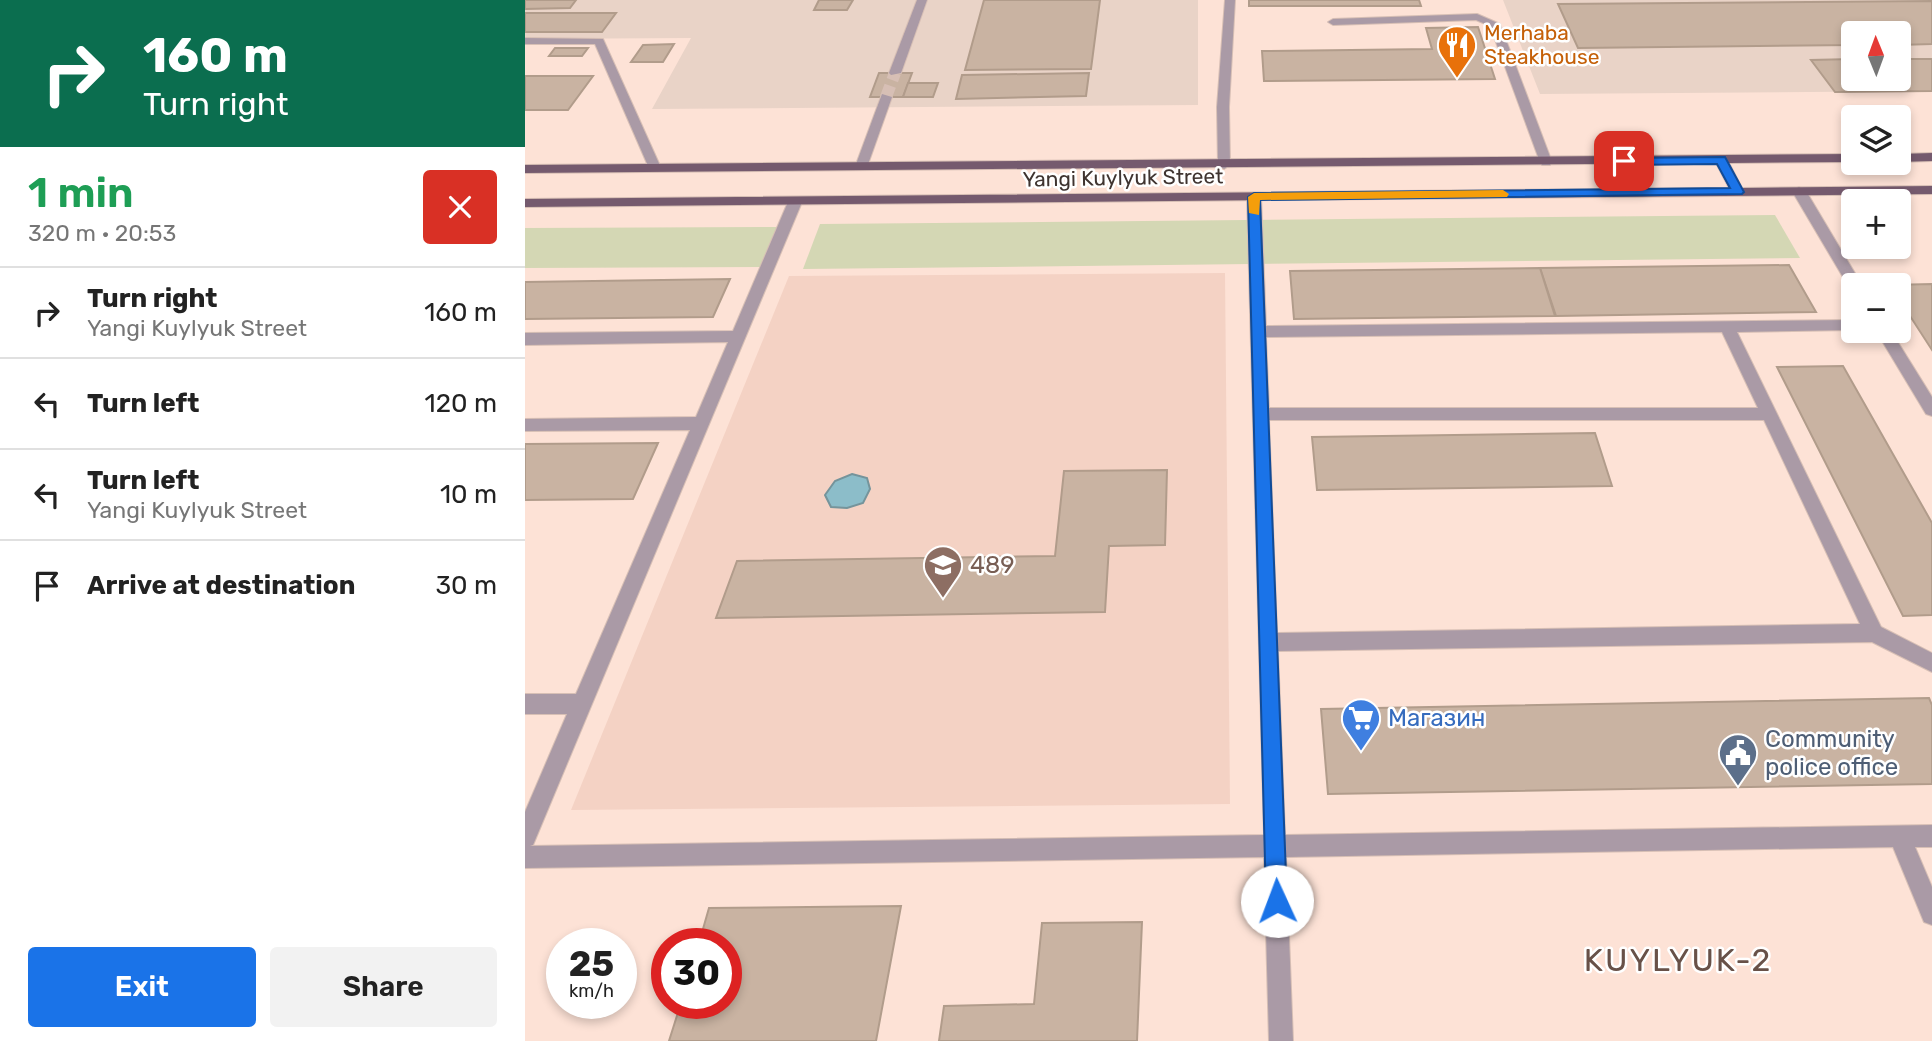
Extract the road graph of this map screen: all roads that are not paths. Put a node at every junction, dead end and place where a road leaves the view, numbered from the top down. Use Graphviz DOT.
graph roads {
  1 [pos="922,0"];
  2 [pos="1230,0"];
  3 [pos="1333,22"];
  4 [pos="525,41"];
  5 [pos="895,73"];
  6 [pos="886,97"];
  7 [pos="1932,157"];
  8 [pos="1841,158"];
  9 [pos="1911,158"];
  10 [pos="1721,160"];
  11 [pos="1546,162"];
  12 [pos="1224,164"];
  13 [pos="861,167"];
  14 [pos="655,168"];
  15 [pos="525,169"];
  16 [pos="1932,190"];
  17 [pos="1799,191"];
  18 [pos="1738,192"];
  19 [pos="1254,197"];
  20 [pos="795,202"];
  21 [pos="525,203"];
  22 [pos="1849,273"];
  23 [pos="1841,325"];
  24 [pos="1727,327"];
  25 [pos="1259,332"];
  26 [pos="738,336"];
  27 [pos="525,339"];
  28 [pos="1890,343"];
  29 [pos="1932,410"];
  30 [pos="1261,414"];
  31 [pos="1769,414"];
  32 [pos="701,424"];
  33 [pos="525,425"];
  34 [pos="1874,633"];
  35 [pos="1268,642"];
  36 [pos="1932,663"];
  37 [pos="581,704"];
  38 [pos="525,705"];
  39 [pos="1899,836"];
  40 [pos="1932,836"];
  41 [pos="525,837"];
  42 [pos="1275,846"];
  43 [pos="525,857"];
  44 [pos="1932,914"];
  45 [pos="1281,1041"];
  1 -- 5 [label="street"];
  2 -- 12 [label="street"];
  3 -- 11 [label="street"];
  4 -- 14 [label="street"];
  6 -- 13 [label="street"];
  7 -- 9 [label="main road"];
  8 -- 10 [label="main road, Yangi Kuylyuk Street"];
  10 -- 11 [label="main road, Yangi Kuylyuk Street"];
  10 -- 18 [label="main road"];
  11 -- 12 [label="main road, Yangi Kuylyuk Street"];
  12 -- 13 [label="main road, Yangi Kuylyuk Street"];
  13 -- 14 [label="main road, Yangi Kuylyuk Street"];
  14 -- 15 [label="main road, Yangi Kuylyuk Street"];
  16 -- 17 [label="main road, Yangi Kuylyuk Street"];
  17 -- 18 [label="main road, Yangi Kuylyuk Street"];
  17 -- 22 [label="street"];
  18 -- 19 [label="main road, Yangi Kuylyuk Street"];
  19 -- 20 [label="main road, Yangi Kuylyuk Street"];
  19 -- 25 [label="street"];
  20 -- 21 [label="main road, Yangi Kuylyuk Street"];
  20 -- 26 [label="street"];
  23 -- 24 [label="street"];
  24 -- 25 [label="street"];
  24 -- 31 [label="street"];
  25 -- 30 [label="street"];
  26 -- 27 [label="street"];
  26 -- 32 [label="street"];
  28 -- 29 [label="street"];
  30 -- 31 [label="street"];
  30 -- 35 [label="street"];
  31 -- 34 [label="street"];
  32 -- 33 [label="street"];
  32 -- 37 [label="street"];
  34 -- 35 [label="street"];
  34 -- 36 [label="street"];
  35 -- 42 [label="street"];
  37 -- 38 [label="street"];
  37 -- 41 [label="street"];
  39 -- 40 [label="street"];
  39 -- 42 [label="street"];
  39 -- 44 [label="street"];
  42 -- 43 [label="street"];
  42 -- 45 [label="street"];
}
